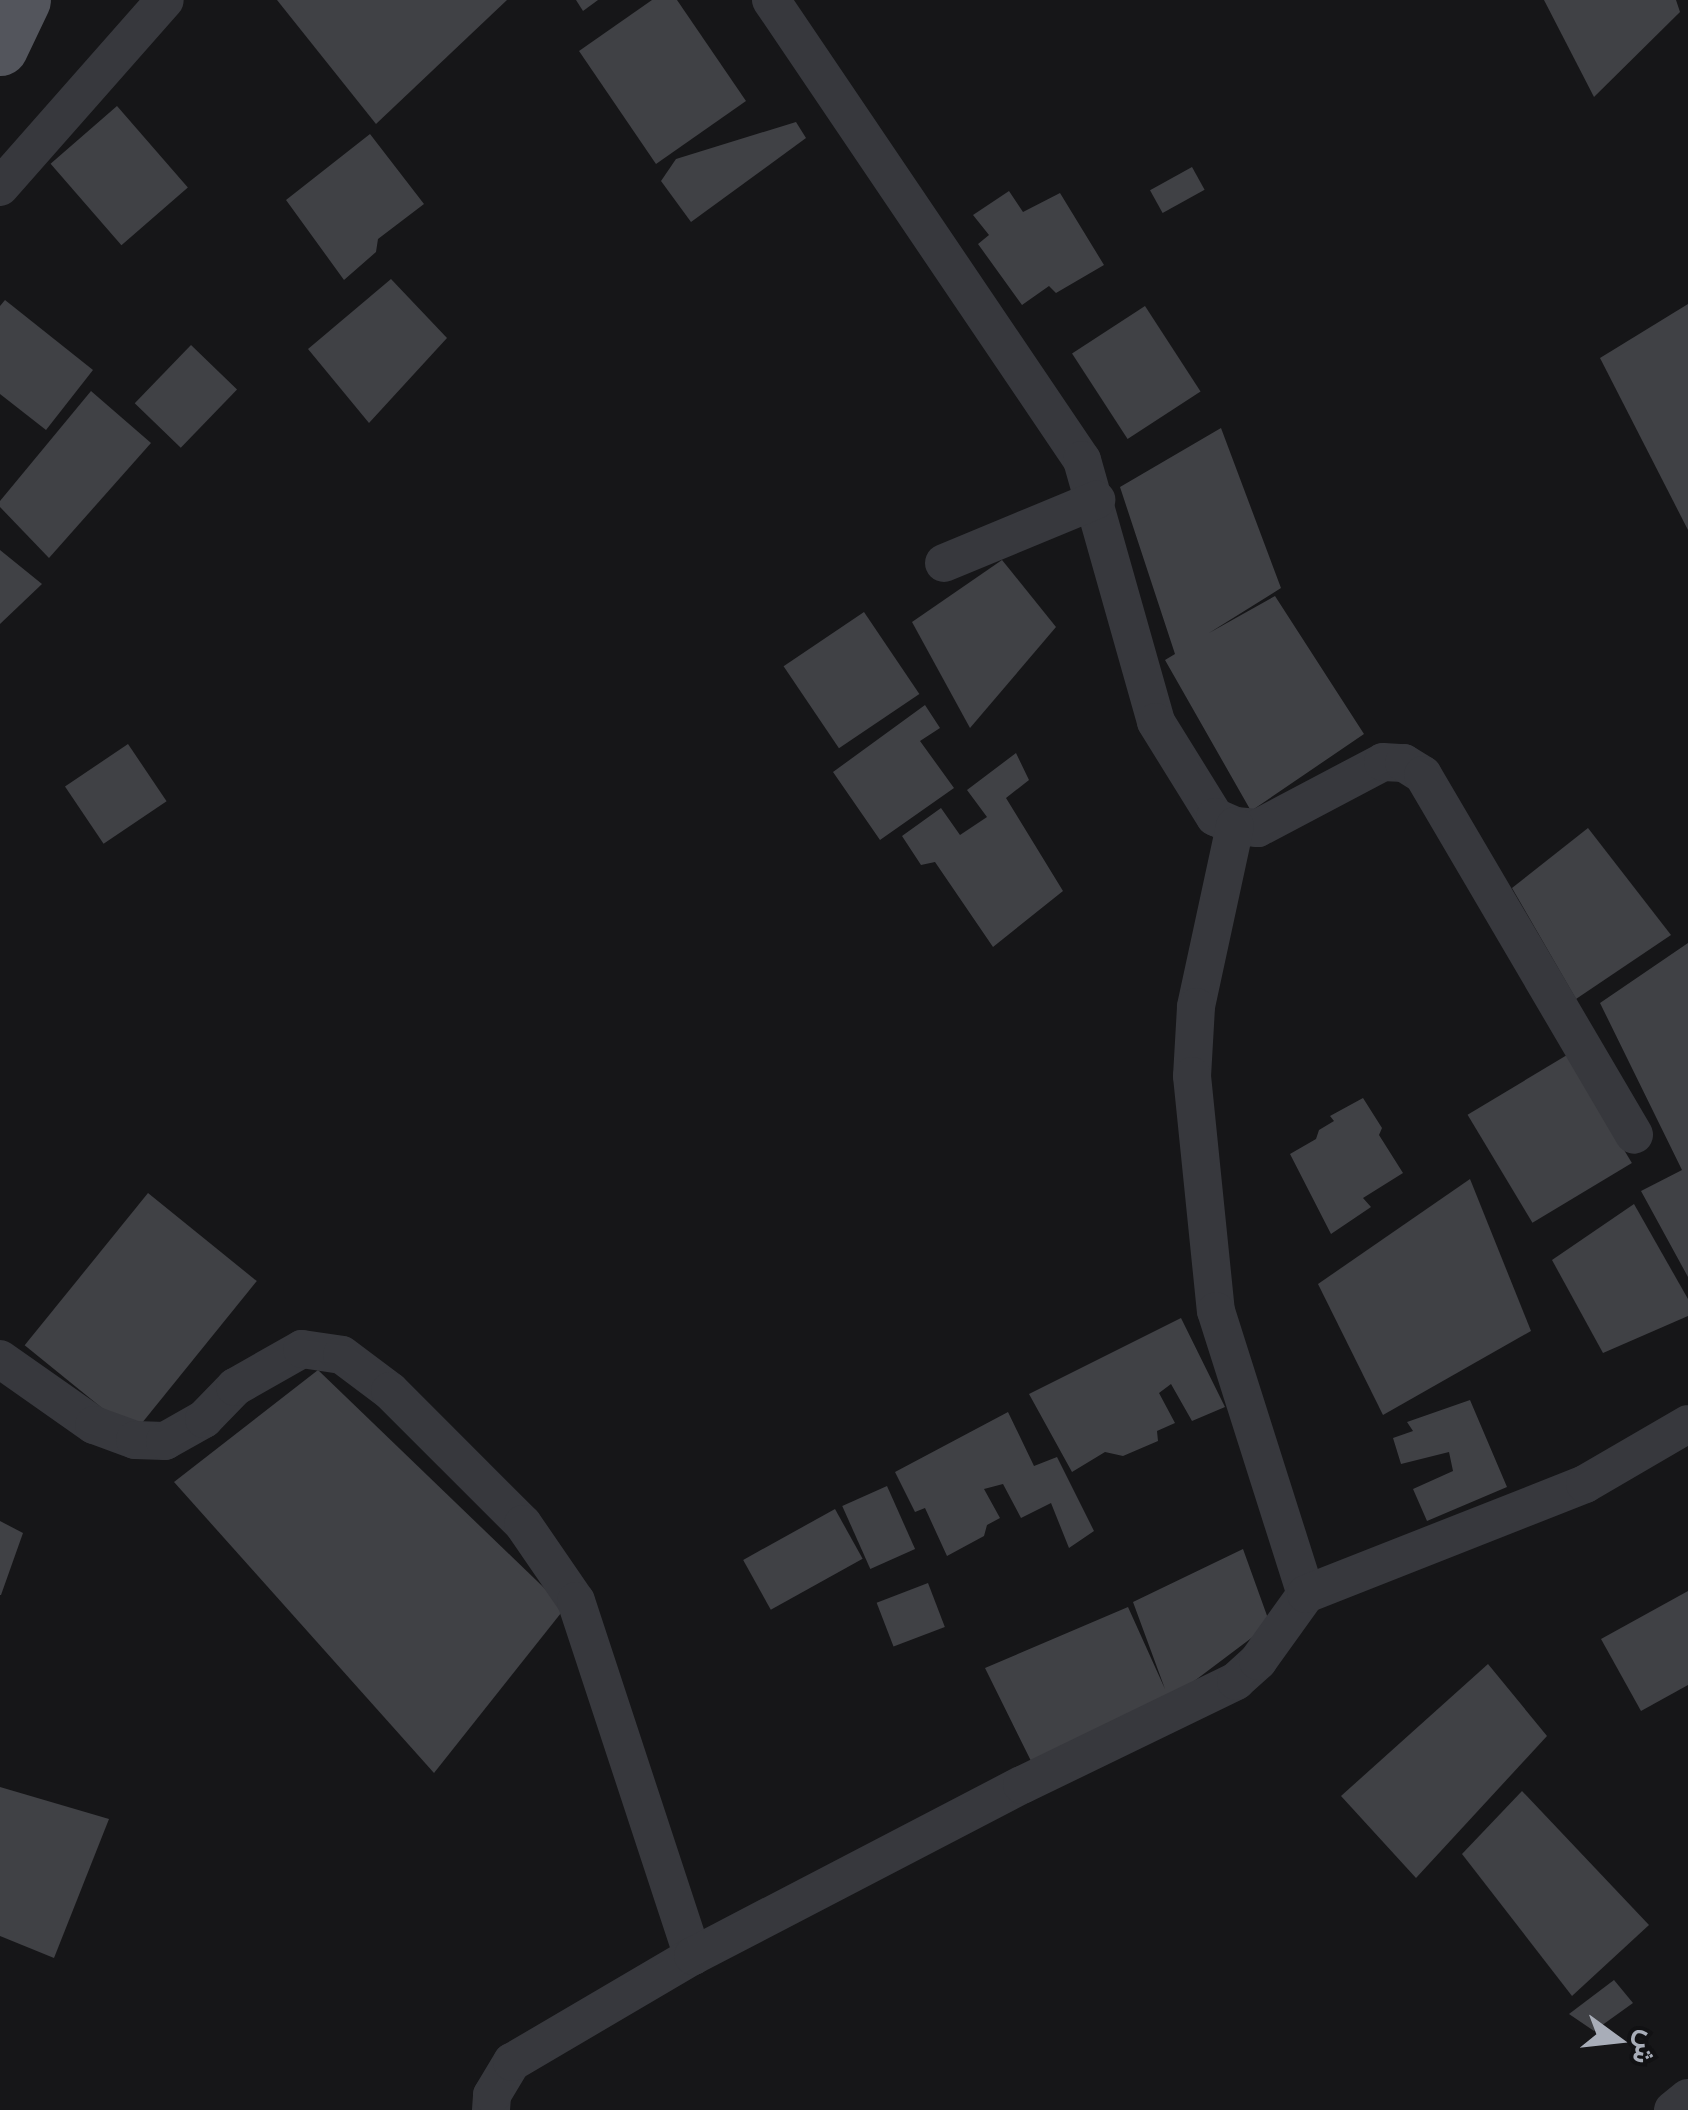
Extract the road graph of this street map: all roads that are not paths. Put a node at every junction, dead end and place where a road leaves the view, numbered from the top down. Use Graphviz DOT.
graph roads {
  1 [pos="23,0"];
  2 [pos="165,0"];
  3 [pos="771,0"];
  4 [pos="0,48"];
  5 [pos="0,187"];
  6 [pos="1096,500"];
  7 [pos="944,562"];
  8 [pos="1235,826"];
  9 [pos="1634,1135"];
  10 [pos="0,1359"];
  11 [pos="1688,1424"];
  12 [pos="1306,1594"];
  13 [pos="693,1956"];
  14 [pos="1688,2098"];
  15 [pos="490,2110"];
  16 [pos="1673,2110"];
  1 -- 4 [label="main road"];
  2 -- 5 [label="street"];
  3 -- 6 [label="street"];
  6 -- 7 [label="street"];
  6 -- 8 [label="street"];
  8 -- 9 [label="street"];
  8 -- 12 [label="street"];
  10 -- 13 [label="street"];
  11 -- 12 [label="street"];
  12 -- 13 [label="street"];
  13 -- 15 [label="street"];
  14 -- 16 [label="street"];
}
